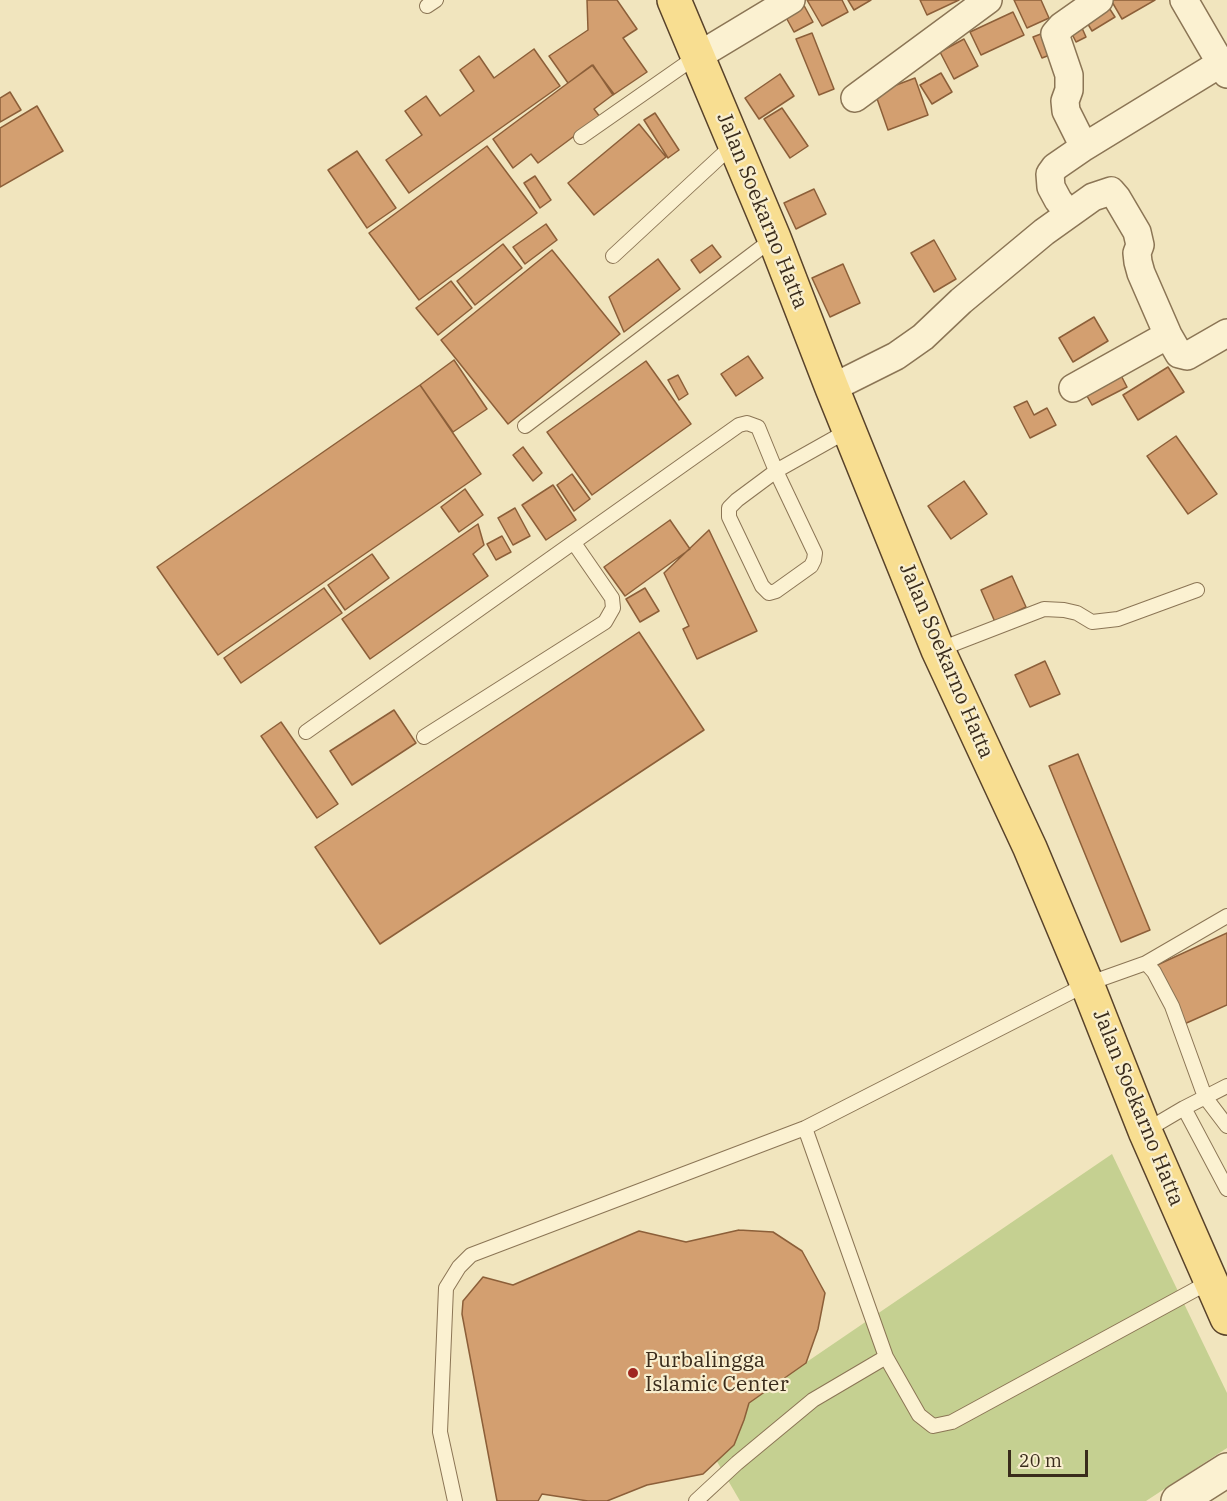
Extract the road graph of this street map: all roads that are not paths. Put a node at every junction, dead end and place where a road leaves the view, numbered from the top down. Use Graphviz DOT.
graph roads {
  1 [pos="674,0"];
  2 [pos="791,0"];
  3 [pos="988,0"];
  4 [pos="1099,0"];
  5 [pos="1184,0"];
  6 [pos="698,56"];
  7 [pos="1224,69"];
  8 [pos="855,98"];
  9 [pos="581,137"];
  10 [pos="734,144"];
  11 [pos="1083,147"];
  12 [pos="1069,214"];
  13 [pos="774,238"];
  14 [pos="613,256"];
  15 [pos="1227,333"];
  16 [pos="1168,335"];
  17 [pos="832,388"];
  18 [pos="1073,388"];
  19 [pos="525,426"];
  20 [pos="849,430"];
  21 [pos="776,471"];
  22 [pos="574,543"];
  23 [pos="1197,590"];
  24 [pos="938,650"];
  25 [pos="306,732"];
  26 [pos="424,737"];
  27 [pos="1227,916"];
  28 [pos="1146,963"];
  29 [pos="1087,984"];
  30 [pos="1227,1086"];
  31 [pos="1205,1097"];
  32 [pos="1184,1108"];
  33 [pos="1227,1126"];
  34 [pos="805,1128"];
  35 [pos="1145,1131"];
  36 [pos="1227,1189"];
  37 [pos="1211,1281"];
  38 [pos="1227,1318"];
  39 [pos="886,1357"];
  40 [pos="1227,1470"];
  41 [pos="455,1501"];
  42 [pos="696,1501"];
  43 [pos="1178,1501"];
  1 -- 6 [label="main road, Jalan Soekarno Hatta"];
  2 -- 6 [label="street"];
  3 -- 8 [label="street"];
  4 -- 11 [label="street"];
  5 -- 7 [label="street"];
  6 -- 9 [label="lane"];
  6 -- 10 [label="main road, Jalan Soekarno Hatta"];
  7 -- 11 [label="street"];
  10 -- 13 [label="main road, Jalan Soekarno Hatta"];
  10 -- 14 [label="lane"];
  11 -- 12 [label="street"];
  12 -- 16 [label="street"];
  12 -- 17 [label="street"];
  13 -- 17 [label="main road, Jalan Soekarno Hatta"];
  13 -- 19 [label="lane"];
  15 -- 16 [label="street"];
  16 -- 18 [label="street"];
  17 -- 20 [label="main road, Jalan Soekarno Hatta"];
  20 -- 21 [label="lane"];
  20 -- 24 [label="main road, Jalan Soekarno Hatta"];
  21 -- 21 [label="lane"];
  21 -- 22 [label="lane"];
  22 -- 25 [label="lane"];
  22 -- 26 [label="lane"];
  23 -- 24 [label="lane"];
  24 -- 29 [label="main road, Jalan Soekarno Hatta"];
  27 -- 28 [label="lane"];
  28 -- 29 [label="lane"];
  28 -- 31 [label="lane"];
  29 -- 34 [label="lane"];
  29 -- 35 [label="main road, Jalan Soekarno Hatta"];
  30 -- 31 [label="lane"];
  31 -- 32 [label="lane"];
  31 -- 33 [label="lane"];
  32 -- 35 [label="lane"];
  32 -- 36 [label="lane"];
  34 -- 39 [label="lane"];
  34 -- 41 [label="lane"];
  35 -- 37 [label="main road, Jalan Soekarno Hatta"];
  37 -- 38 [label="main road, Jalan Soekarno Hatta"];
  37 -- 39 [label="lane"];
  39 -- 42 [label="lane"];
  40 -- 43 [label="street"];
}
